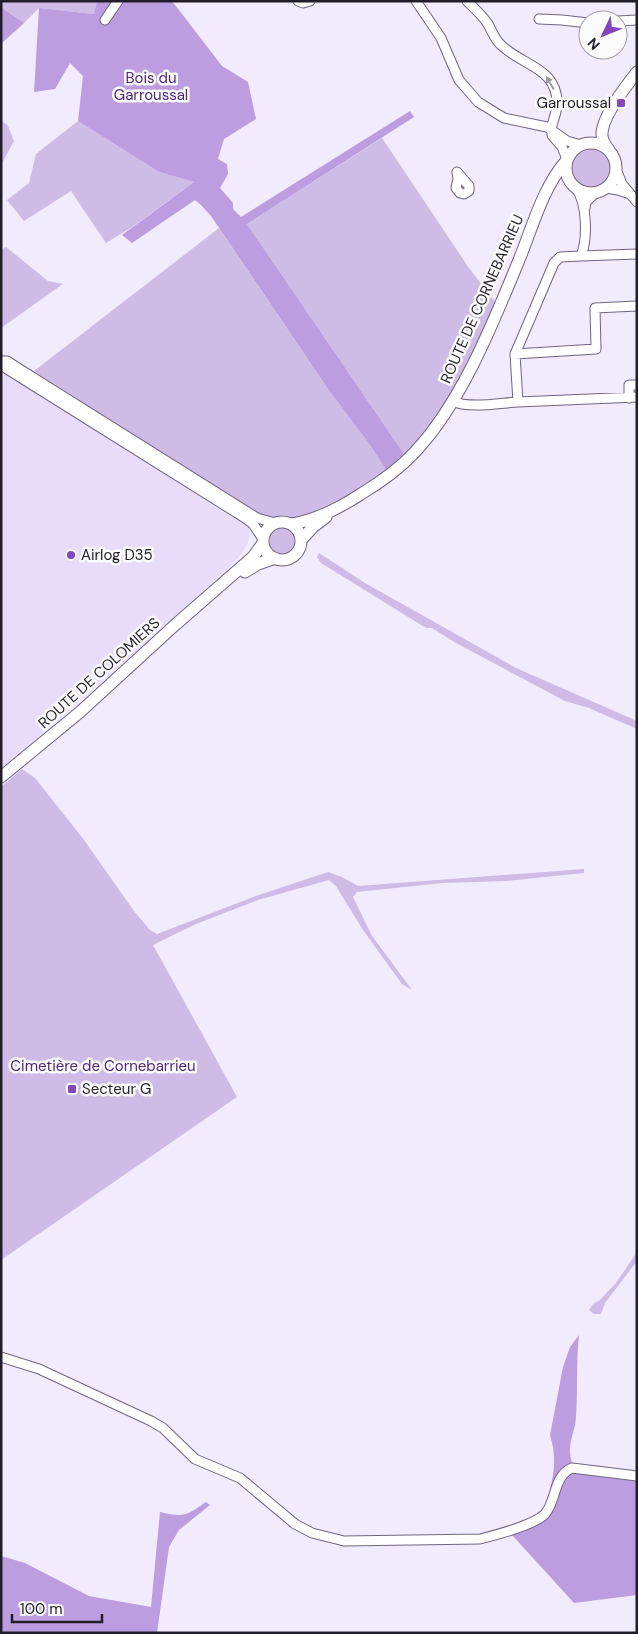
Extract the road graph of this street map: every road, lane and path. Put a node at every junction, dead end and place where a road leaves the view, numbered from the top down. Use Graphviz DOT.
graph roads {
  1 [pos="118,1"];
  2 [pos="298,1"];
  3 [pos="310,1"];
  4 [pos="416,1"];
  5 [pos="467,1"];
  6 [pos="105,20"];
  7 [pos="539,20"];
  8 [pos="578,22"];
  9 [pos="637,72"];
  10 [pos="625,87"];
  11 [pos="540,126"];
  12 [pos="551,129"];
  13 [pos="583,144"];
  14 [pos="610,151"];
  15 [pos="567,160"];
  16 [pos="616,169"];
  17 [pos="575,187"];
  18 [pos="606,188"];
  19 [pos="595,193"];
  20 [pos="630,194"];
  21 [pos="637,202"];
  22 [pos="541,204"];
  23 [pos="584,213"];
  24 [pos="637,254"];
  25 [pos="581,256"];
  26 [pos="637,306"];
  27 [pos="515,354"];
  28 [pos="1,362"];
  29 [pos="637,384"];
  30 [pos="455,396"];
  31 [pos="633,397"];
  32 [pos="518,402"];
  33 [pos="340,507"];
  34 [pos="275,523"];
  35 [pos="292,524"];
  36 [pos="302,539"];
  37 [pos="263,541"];
  38 [pos="275,558"];
  39 [pos="215,589"];
  40 [pos="1,778"];
  41 [pos="1,1357"];
  42 [pos="637,1476"];
  1 -- 6 [label="street"];
  2 -- 3 [label="street"];
  4 -- 11 [label="street"];
  12 -- 5 [label="street, one-way"];
  7 -- 8 [label="street"];
  9 -- 10 [label="main road"];
  10 -- 13 [label="main road"];
  10 -- 14 [label="main road"];
  11 -- 12 [label="street"];
  11 -- 15 [label="street"];
  12 -- 13 [label="street"];
  13 -- 14 [label="main road"];
  13 -- 15 [label="main road"];
  14 -- 16 [label="main road"];
  15 -- 17 [label="main road"];
  15 -- 22 [label="main road, ROUTE DE CORNEBARRIEU"];
  16 -- 18 [label="main road"];
  16 -- 20 [label="street"];
  17 -- 19 [label="main road"];
  17 -- 22 [label="main road, ROUTE DE CORNEBARRIEU"];
  17 -- 23 [label="street"];
  18 -- 19 [label="main road"];
  18 -- 20 [label="street"];
  19 -- 23 [label="street"];
  20 -- 21 [label="street"];
  22 -- 30 [label="main road, ROUTE DE CORNEBARRIEU"];
  23 -- 25 [label="street"];
  24 -- 25 [label="street"];
  25 -- 27 [label="street"];
  26 -- 27 [label="street"];
  27 -- 32 [label="street"];
  28 -- 34 [label="street"];
  28 -- 37 [label="street"];
  29 -- 31 [label="street"];
  30 -- 32 [label="street"];
  30 -- 33 [label="main road, ROUTE DE CORNEBARRIEU"];
  31 -- 32 [label="street"];
  33 -- 35 [label="main road, ROUTE DE CORNEBARRIEU"];
  33 -- 36 [label="main road, ROUTE DE CORNEBARRIEU"];
  34 -- 35 [label="main road"];
  34 -- 37 [label="main road"];
  35 -- 36 [label="main road"];
  36 -- 38 [label="main road"];
  37 -- 38 [label="main road"];
  37 -- 39 [label="main road, ROUTE DE COLOMIERS"];
  38 -- 39 [label="main road, ROUTE DE COLOMIERS"];
  39 -- 40 [label="main road, ROUTE DE COLOMIERS"];
  41 -- 42 [label="street"];
}
